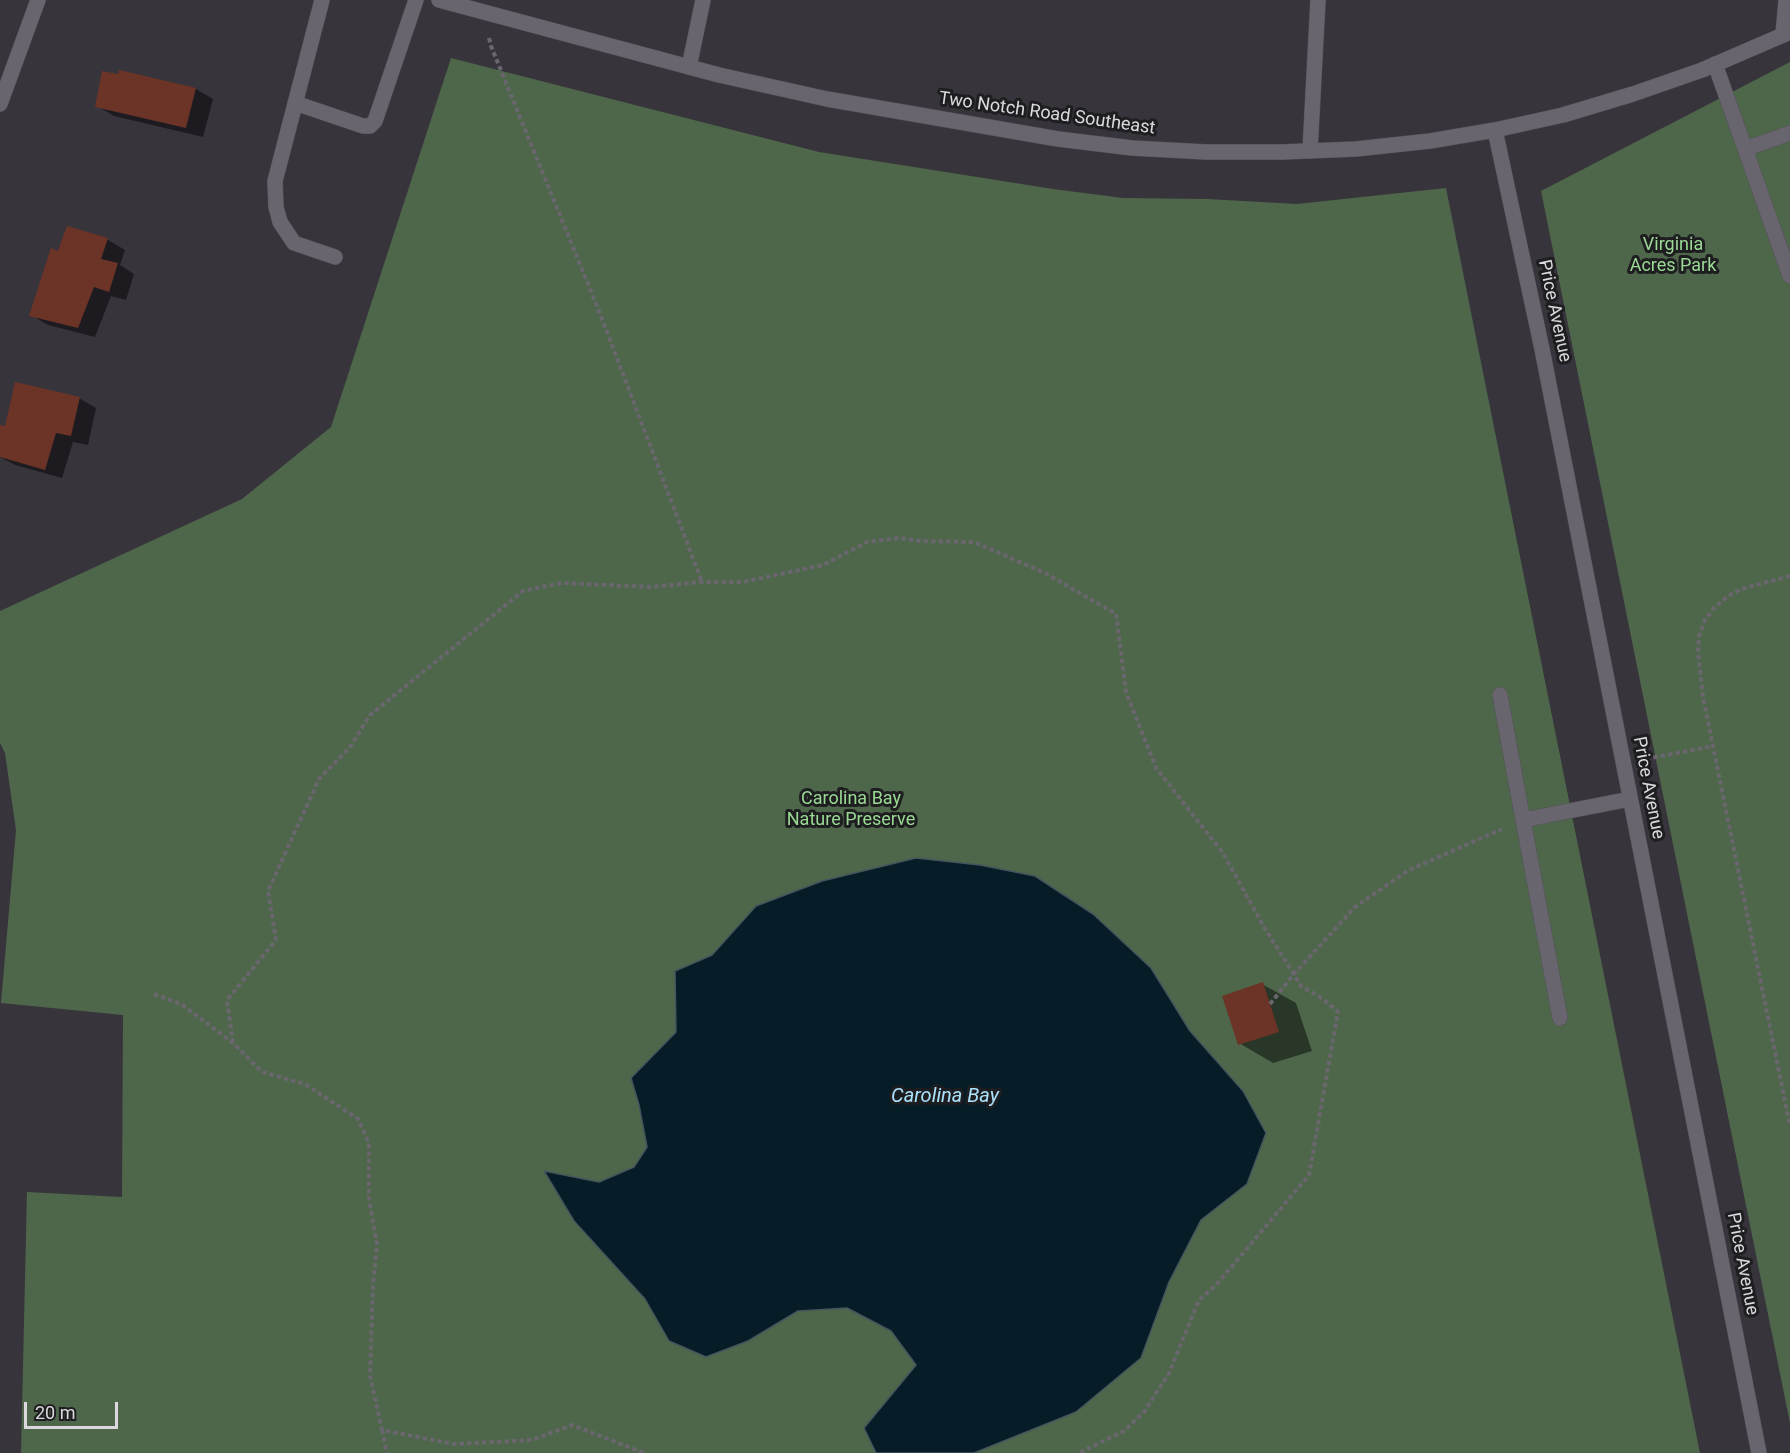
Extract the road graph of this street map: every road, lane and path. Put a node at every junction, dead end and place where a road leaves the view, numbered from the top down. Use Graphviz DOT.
graph roads {
  1 [pos="38,0"];
  2 [pos="322,0"];
  3 [pos="416,0"];
  4 [pos="440,0"];
  5 [pos="703,0"];
  6 [pos="1318,0"];
  7 [pos="1786,0"];
  8 [pos="485,12"];
  9 [pos="1787,33"];
  10 [pos="1715,64"];
  11 [pos="688,67"];
  12 [pos="295,103"];
  13 [pos="0,104"];
  14 [pos="1496,130"];
  15 [pos="1790,133"];
  16 [pos="1745,149"];
  17 [pos="1310,151"];
  18 [pos="335,257"];
  19 [pos="1790,276"];
  20 [pos="1790,576"];
  21 [pos="702,582"];
  22 [pos="1500,695"];
  23 [pos="1713,746"];
  24 [pos="1644,759"];
  25 [pos="1630,799"];
  26 [pos="1523,820"];
  27 [pos="1294,974"];
  28 [pos="154,994"];
  29 [pos="1270,1004"];
  30 [pos="1560,1018"];
  31 [pos="233,1043"];
  32 [pos="1790,1126"];
  33 [pos="382,1430"];
  34 [pos="387,1453"];
  35 [pos="644,1453"];
  36 [pos="1079,1453"];
  37 [pos="1759,1453"];
  1 -- 13 [label="street"];
  2 -- 12 [label="street"];
  3 -- 12 [label="street"];
  4 -- 8 [label="street, Two Notch Road Southeast"];
  5 -- 11 [label="street"];
  6 -- 17 [label="street"];
  7 -- 9 [label="street"];
  8 -- 11 [label="street, Two Notch Road Southeast"];
  8 -- 21 [label="path"];
  9 -- 10 [label="street, Two Notch Road Southeast"];
  10 -- 14 [label="street, Two Notch Road Southeast"];
  10 -- 16 [label="street"];
  11 -- 17 [label="street, Two Notch Road Southeast"];
  12 -- 18 [label="street"];
  14 -- 17 [label="street, Two Notch Road Southeast"];
  14 -- 25 [label="street, Price Avenue"];
  15 -- 16 [label="street"];
  16 -- 19 [label="street"];
  20 -- 23 [label="path"];
  21 -- 27 [label="path"];
  21 -- 31 [label="path"];
  22 -- 26 [label="street"];
  23 -- 24 [label="path"];
  23 -- 32 [label="path"];
  25 -- 26 [label="street"];
  25 -- 37 [label="street, Price Avenue"];
  26 -- 27 [label="path"];
  26 -- 30 [label="street"];
  27 -- 29 [label="path"];
  27 -- 36 [label="path"];
  28 -- 31 [label="path"];
  31 -- 33 [label="path"];
  33 -- 34 [label="path"];
  33 -- 35 [label="path"];
}
